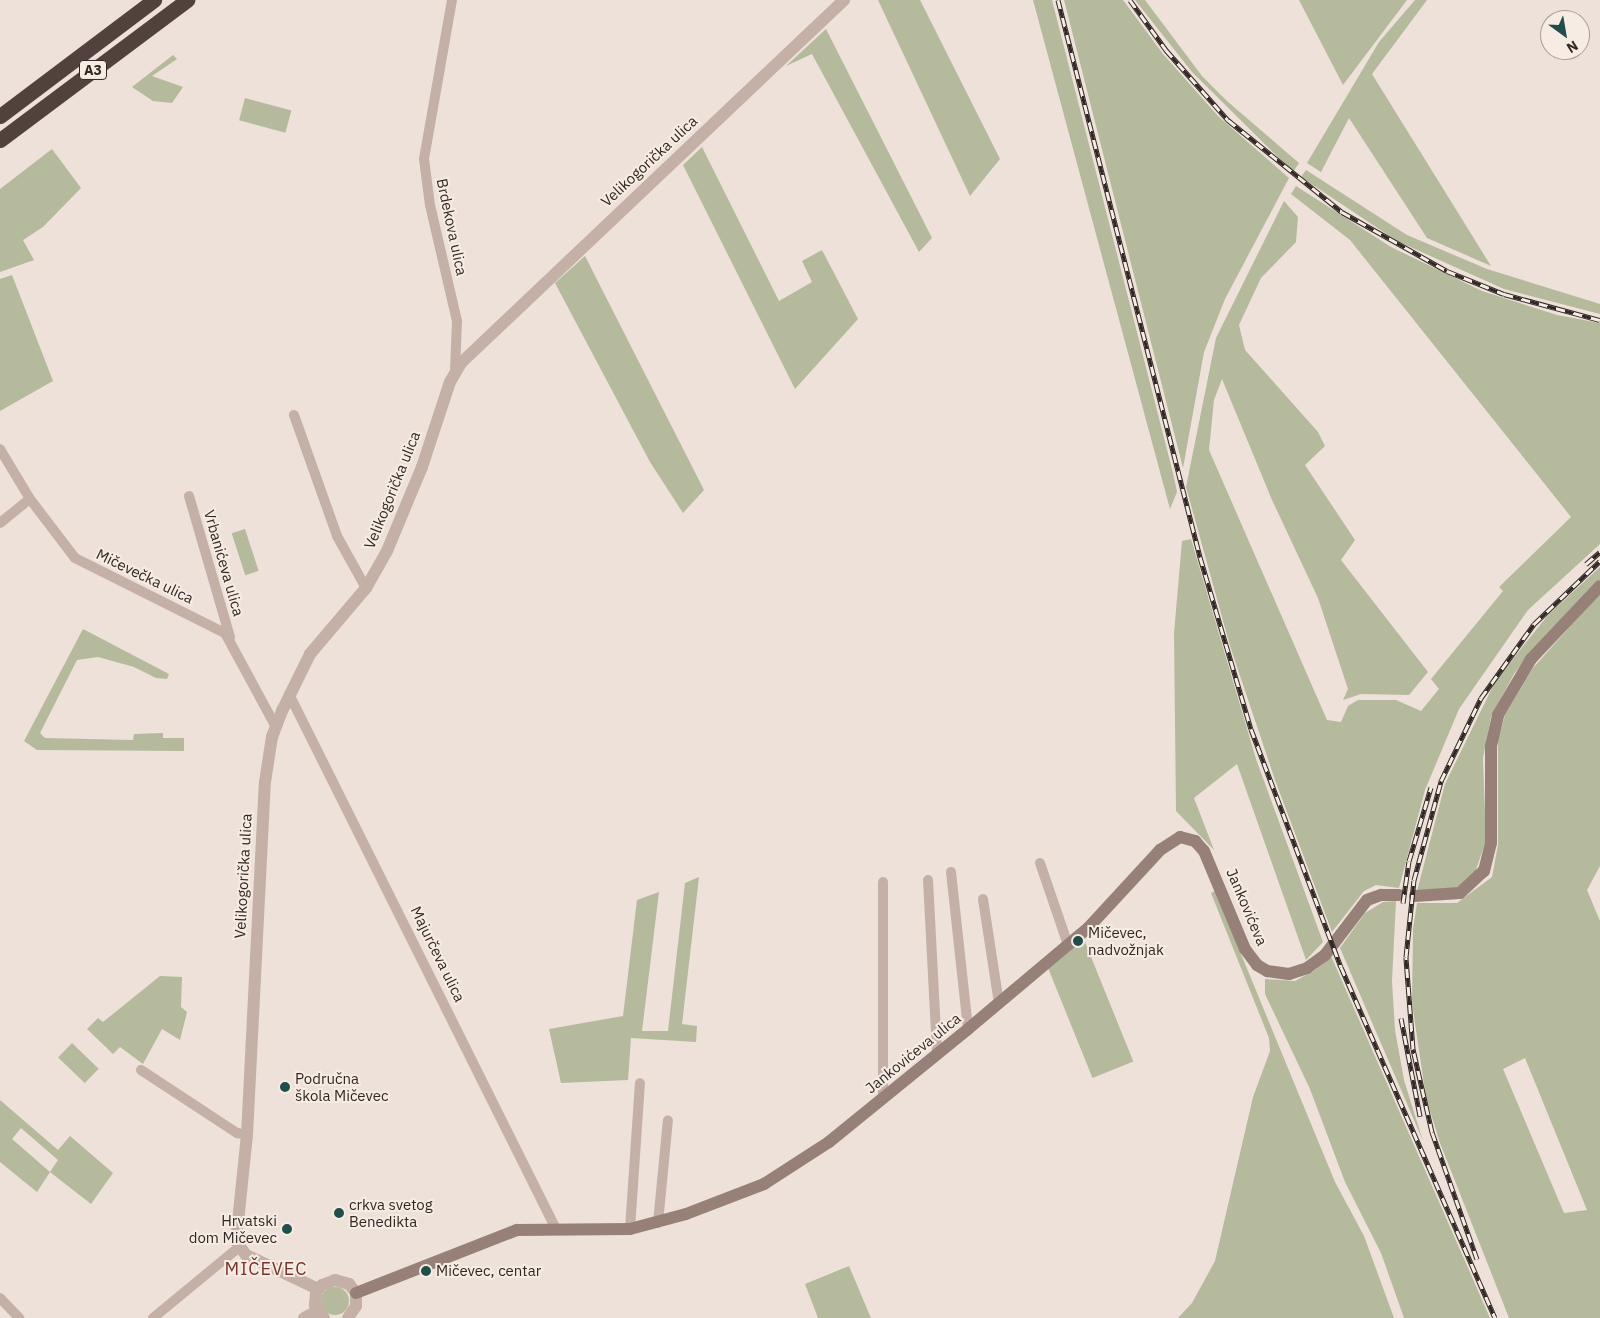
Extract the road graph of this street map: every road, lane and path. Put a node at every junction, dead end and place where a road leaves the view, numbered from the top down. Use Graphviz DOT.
graph roads {
  1 [pos="154,0"];
  2 [pos="187,0"];
  3 [pos="452,0"];
  4 [pos="844,0"];
  5 [pos="0,116"];
  6 [pos="0,140"];
  7 [pos="455,372"];
  8 [pos="294,416"];
  9 [pos="0,449"];
  10 [pos="189,496"];
  11 [pos="30,500"];
  12 [pos="0,523"];
  13 [pos="1600,586"];
  14 [pos="366,588"];
  15 [pos="230,638"];
  16 [pos="289,694"];
  17 [pos="276,727"];
  18 [pos="1176,838"];
  19 [pos="1040,863"];
  20 [pos="951,872"];
  21 [pos="928,880"];
  22 [pos="883,882"];
  23 [pos="1399,895"];
  24 [pos="1415,896"];
  25 [pos="983,899"];
  26 [pos="1068,945"];
  27 [pos="999,1003"];
  28 [pos="968,1029"];
  29 [pos="937,1054"];
  30 [pos="142,1070"];
  31 [pos="640,1083"];
  32 [pos="883,1098"];
  33 [pos="668,1120"];
  34 [pos="247,1135"];
  35 [pos="658,1223"];
  36 [pos="556,1229"];
  37 [pos="630,1229"];
  38 [pos="238,1248"];
  39 [pos="318,1289"];
  40 [pos="356,1293"];
  41 [pos="0,1298"];
  42 [pos="320,1314"];
  43 [pos="19,1318"];
  44 [pos="152,1318"];
  45 [pos="304,1318"];
  46 [pos="348,1318"];
  1 -- 5 [label="highway, A3"];
  2 -- 6 [label="highway, A3"];
  3 -- 7 [label="street, Brdekova ulica"];
  4 -- 7 [label="street, Velikogorička ulica"];
  7 -- 14 [label="street, Velikogorička ulica"];
  8 -- 14 [label="street"];
  9 -- 11 [label="street, Mičevečka ulica"];
  10 -- 15 [label="street, Vrbanićeva ulica"];
  11 -- 12 [label="street"];
  11 -- 15 [label="street, Mičevečka ulica"];
  13 -- 24 [label="main road"];
  14 -- 16 [label="street, Velikogorička ulica"];
  15 -- 17 [label="street"];
  16 -- 17 [label="street, Velikogorička ulica"];
  16 -- 36 [label="street, Majurčeva ulica"];
  17 -- 34 [label="street, Velikogorička ulica"];
  18 -- 23 [label="main road, Jankovićeva"];
  18 -- 26 [label="main road, Jankovićeva ulica"];
  19 -- 26 [label="street"];
  20 -- 28 [label="street"];
  21 -- 29 [label="street"];
  22 -- 32 [label="street"];
  25 -- 27 [label="street"];
  26 -- 27 [label="main road, Jankovićeva ulica"];
  27 -- 28 [label="main road, Jankovićeva ulica"];
  28 -- 29 [label="main road, Jankovićeva ulica"];
  29 -- 32 [label="main road, Jankovićeva ulica"];
  30 -- 34 [label="street"];
  31 -- 37 [label="street"];
  32 -- 35 [label="main road, Jankovićeva ulica"];
  33 -- 35 [label="street"];
  34 -- 38 [label="street, Velikogorička ulica"];
  35 -- 37 [label="main road, Jankovićeva ulica"];
  36 -- 37 [label="main road, Jankovićeva ulica"];
  36 -- 40 [label="main road, Jankovićeva ulica"];
  38 -- 39 [label="street"];
  38 -- 44 [label="street"];
  39 -- 40 [label="street"];
  39 -- 42 [label="street"];
  40 -- 46 [label="street"];
  41 -- 43 [label="street"];
  42 -- 45 [label="street"];
}
